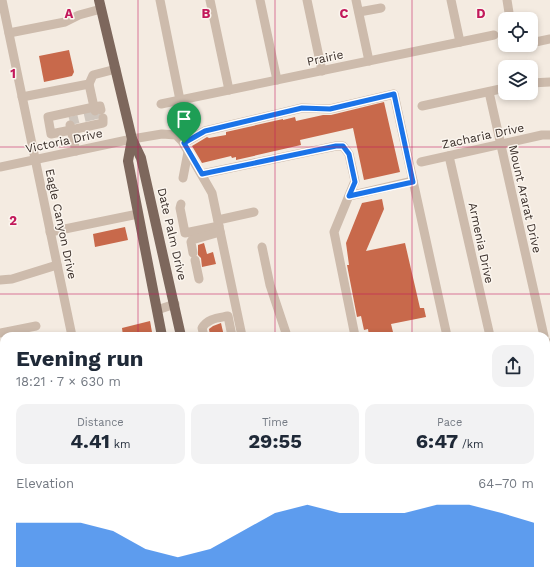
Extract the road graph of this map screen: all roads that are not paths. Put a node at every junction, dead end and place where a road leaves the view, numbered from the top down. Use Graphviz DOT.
graph roads {
  1 [pos="2,0"];
  2 [pos="160,0"];
  3 [pos="210,0"];
  4 [pos="260,0"];
  5 [pos="307,0"];
  6 [pos="356,0"];
  7 [pos="452,0"];
  8 [pos="506,0"];
  9 [pos="100,5"];
  10 [pos="381,8"];
  11 [pos="359,12"];
  12 [pos="509,12"];
  13 [pos="9,34"];
  14 [pos="494,35"];
  15 [pos="550,39"];
  16 [pos="460,42"];
  17 [pos="538,42"];
  18 [pos="369,61"];
  19 [pos="116,69"];
  20 [pos="322,71"];
  21 [pos="277,80"];
  22 [pos="550,82"];
  23 [pos="538,83"];
  24 [pos="89,84"];
  25 [pos="229,90"];
  26 [pos="498,90"];
  27 [pos="489,92"];
  28 [pos="22,97"];
  29 [pos="180,100"];
  30 [pos="161,104"];
  31 [pos="422,106"];
  32 [pos="550,135"];
  33 [pos="132,139"];
  34 [pos="184,143"];
  35 [pos="501,144"];
  36 [pos="76,151"];
  37 [pos="188,152"];
  38 [pos="449,156"];
  39 [pos="35,159"];
  40 [pos="421,162"];
  41 [pos="0,167"];
  42 [pos="202,174"];
  43 [pos="183,178"];
  44 [pos="413,182"];
  45 [pos="349,196"];
  46 [pos="181,204"];
  47 [pos="254,212"];
  48 [pos="138,214"];
  49 [pos="219,226"];
  50 [pos="50,232"];
  51 [pos="262,247"];
  52 [pos="57,265"];
  53 [pos="198,279"];
  54 [pos="0,280"];
  55 [pos="175,304"];
  56 [pos="157,310"];
  57 [pos="240,324"];
  58 [pos="36,326"];
  59 [pos="230,326"];
  60 [pos="5,332"];
  61 [pos="71,332"];
  62 [pos="161,332"];
  63 [pos="180,332"];
  64 [pos="203,332"];
  65 [pos="231,332"];
  66 [pos="241,332"];
  67 [pos="286,332"];
  68 [pos="354,332"];
  69 [pos="446,332"];
  70 [pos="489,332"];
  71 [pos="543,332"];
  1 -- 13 [label="street, Eagle Canyon Drive"];
  2 -- 29 [label="street"];
  3 -- 25 [label="street"];
  4 -- 21 [label="street"];
  5 -- 20 [label="street"];
  6 -- 11 [label="street"];
  7 -- 16 [label="street"];
  8 -- 12 [label="street"];
  9 -- 13 [label="street"];
  9 -- 19 [label="main road, Date Palm Drive"];
  10 -- 11 [label="street"];
  11 -- 18 [label="street"];
  13 -- 28 [label="street, Eagle Canyon Drive"];
  14 -- 16 [label="street, Prairie"];
  15 -- 17 [label="street"];
  16 -- 18 [label="street, Prairie"];
  18 -- 20 [label="street, Prairie"];
  19 -- 24 [label="street"];
  19 -- 33 [label="main road, Date Palm Drive"];
  20 -- 21 [label="street, Prairie"];
  21 -- 25 [label="street, Prairie"];
  22 -- 23 [label="street"];
  24 -- 28 [label="street"];
  24 -- 36 [label="street"];
  25 -- 29 [label="street, Prairie"];
  26 -- 27 [label="street"];
  27 -- 31 [label="street"];
  27 -- 35 [label="street, Mount Ararat Drive"];
  28 -- 39 [label="street, Eagle Canyon Drive"];
  29 -- 30 [label="street, Prairie"];
  32 -- 35 [label="street, Zacharia Drive"];
  33 -- 34 [label="street, Victoria Drive"];
  33 -- 36 [label="street, Victoria Drive"];
  33 -- 48 [label="main road, Date Palm Drive"];
  33 -- 55 [label="main road, Date Palm Drive"];
  34 -- 37 [label="street"];
  34 -- 44 [label="street"];
  35 -- 38 [label="street, Zacharia Drive"];
  35 -- 71 [label="street, Mount Ararat Drive"];
  36 -- 39 [label="street, Victoria Drive"];
  37 -- 42 [label="street"];
  37 -- 43 [label="street"];
  38 -- 40 [label="street, Zacharia Drive"];
  38 -- 70 [label="street, Armenia Drive"];
  39 -- 41 [label="street, Victoria Drive"];
  39 -- 50 [label="street, Eagle Canyon Drive"];
  42 -- 45 [label="street"];
  42 -- 49 [label="street"];
  44 -- 45 [label="street"];
  44 -- 69 [label="street"];
  45 -- 68 [label="street"];
  46 -- 49 [label="street"];
  47 -- 49 [label="street"];
  48 -- 50 [label="street"];
  48 -- 56 [label="main road, Date Palm Drive"];
  49 -- 53 [label="street"];
  49 -- 57 [label="street"];
  50 -- 52 [label="street, Eagle Canyon Drive"];
  51 -- 67 [label="street"];
  52 -- 54 [label="street"];
  52 -- 61 [label="street, Eagle Canyon Drive"];
  55 -- 56 [label="street"];
  55 -- 63 [label="main road, Date Palm Drive"];
  56 -- 62 [label="main road, Date Palm Drive"];
  57 -- 59 [label="street"];
  57 -- 66 [label="street"];
  58 -- 60 [label="street"];
  59 -- 64 [label="street"];
  59 -- 65 [label="street"];
}
